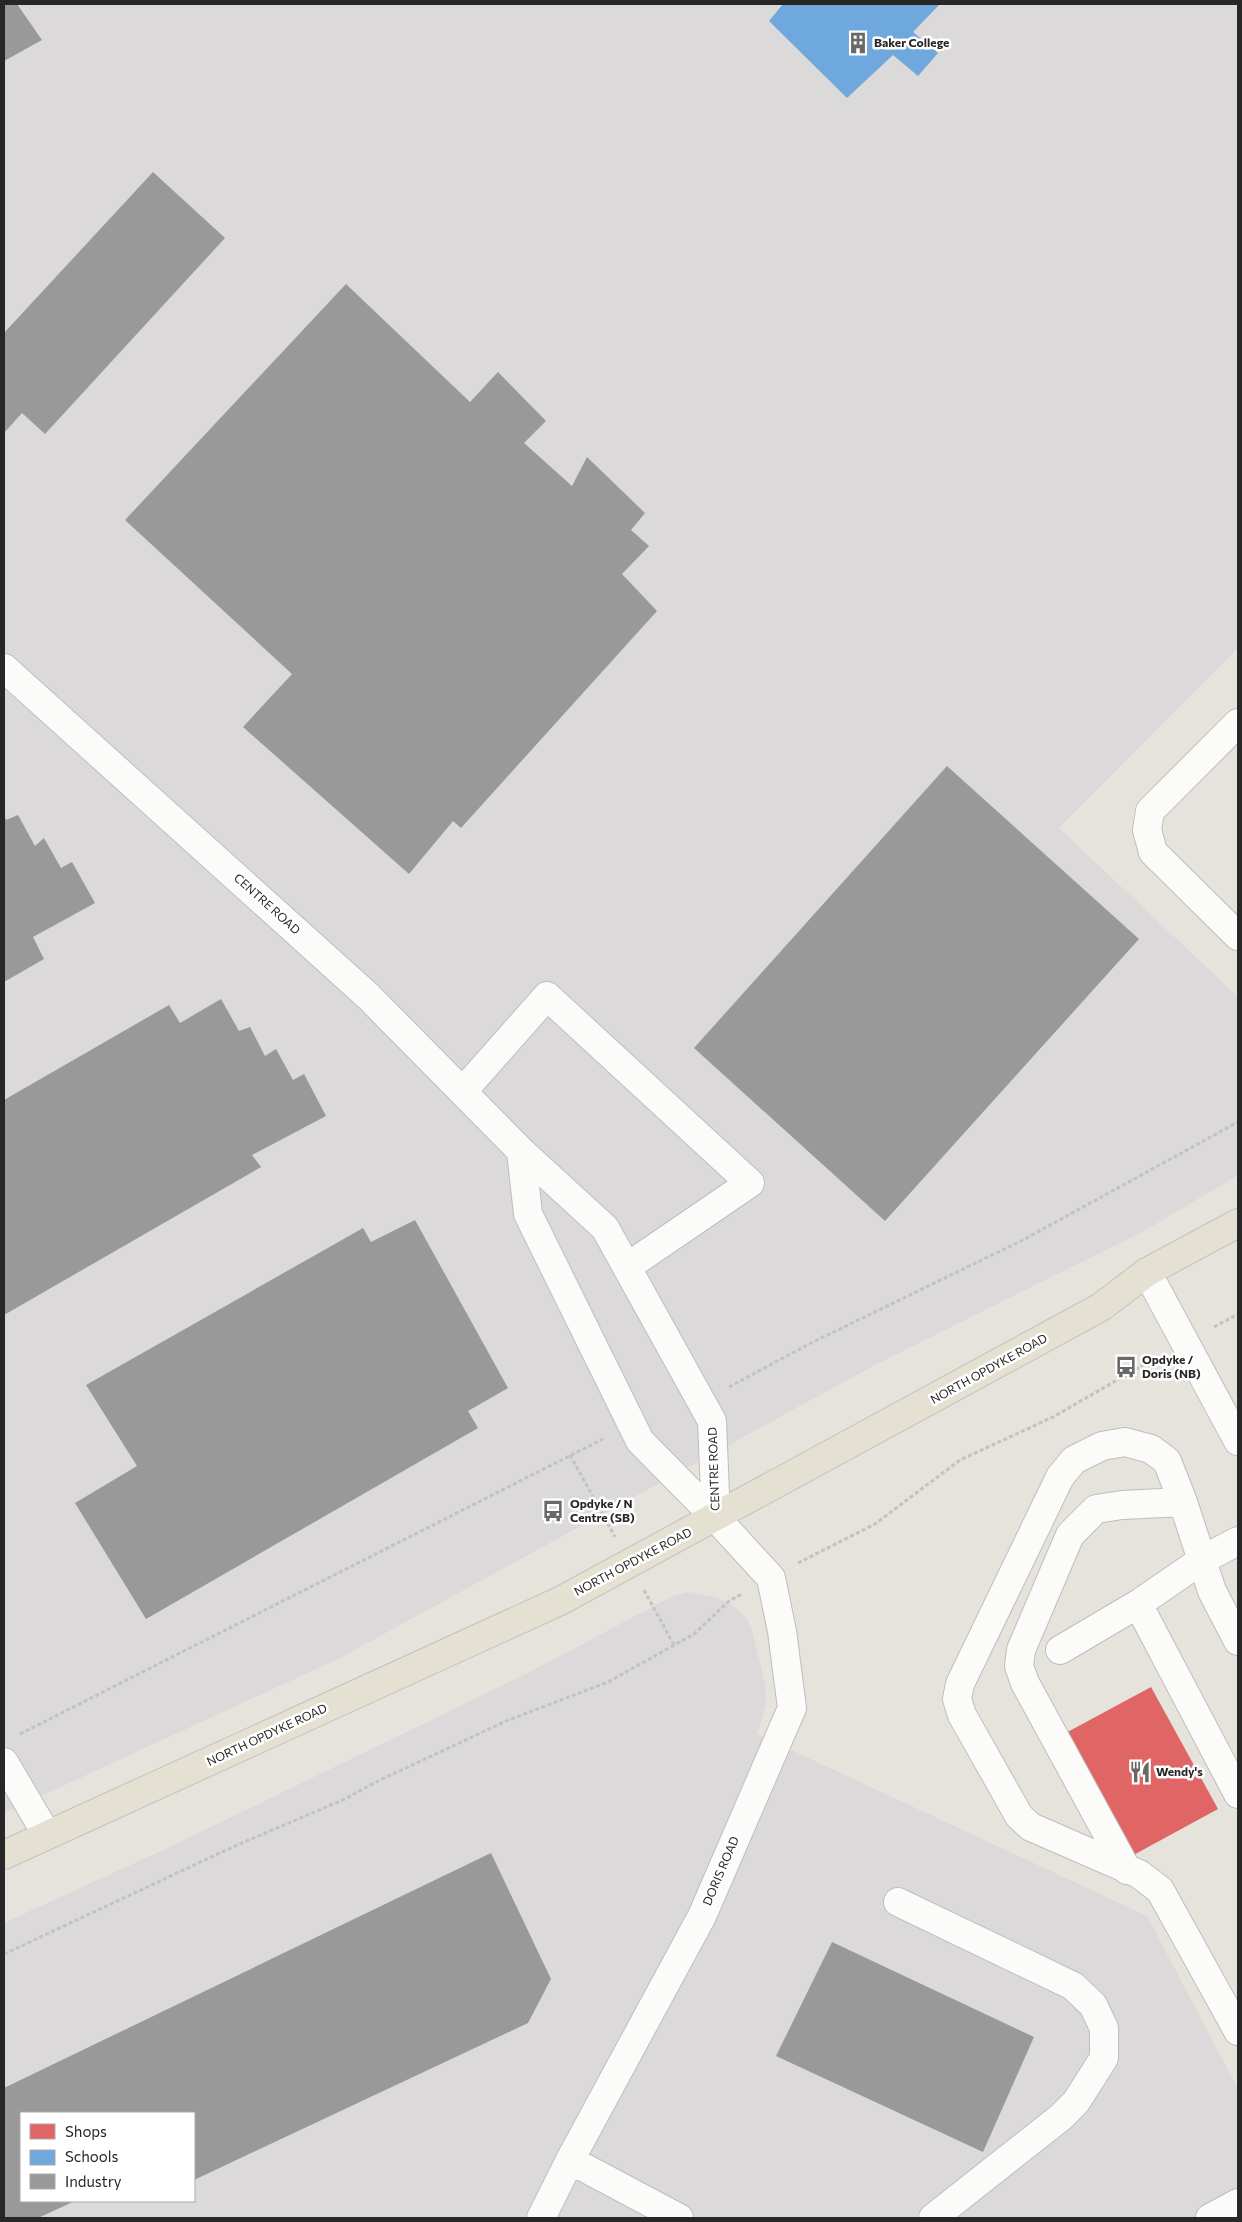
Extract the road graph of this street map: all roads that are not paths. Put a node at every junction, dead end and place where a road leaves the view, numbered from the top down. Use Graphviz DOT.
graph roads {
  1 [pos="4,668"];
  2 [pos="1234,737"];
  3 [pos="1238,936"];
  4 [pos="463,1091"];
  5 [pos="521,1151"];
  6 [pos="1238,1223"];
  7 [pos="627,1267"];
  8 [pos="1146,1272"];
  9 [pos="1238,1440"];
  10 [pos="1183,1502"];
  11 [pos="716,1518"];
  12 [pos="1238,1541"];
  13 [pos="1202,1560"];
  14 [pos="1138,1604"];
  15 [pos="1238,1642"];
  16 [pos="1060,1650"];
  17 [pos="4,1762"];
  18 [pos="1238,1794"];
  19 [pos="47,1835"];
  20 [pos="4,1855"];
  21 [pos="1127,1870"];
  22 [pos="898,1902"];
  23 [pos="1238,2031"];
  24 [pos="570,2160"];
  25 [pos="1238,2202"];
  26 [pos="541,2218"];
  27 [pos="680,2218"];
  28 [pos="933,2218"];
  29 [pos="1210,2218"];
  1 -- 4 [label="street, CENTRE ROAD"];
  2 -- 3 [label="street"];
  4 -- 5 [label="street, CENTRE ROAD"];
  4 -- 7 [label="street"];
  5 -- 7 [label="street, CENTRE ROAD"];
  5 -- 11 [label="street, CENTRE ROAD"];
  6 -- 8 [label="main road, NORTH OPDYKE ROAD"];
  7 -- 11 [label="street, CENTRE ROAD"];
  8 -- 9 [label="street"];
  8 -- 11 [label="main road, NORTH OPDYKE ROAD"];
  10 -- 13 [label="street"];
  10 -- 21 [label="street"];
  10 -- 21 [label="street"];
  11 -- 19 [label="main road, NORTH OPDYKE ROAD"];
  11 -- 24 [label="street, DORIS ROAD"];
  12 -- 13 [label="street"];
  13 -- 14 [label="street"];
  13 -- 15 [label="street"];
  14 -- 16 [label="street"];
  14 -- 18 [label="street"];
  17 -- 19 [label="street"];
  19 -- 20 [label="main road, NORTH OPDYKE ROAD"];
  21 -- 23 [label="street"];
  22 -- 28 [label="street"];
  24 -- 26 [label="street, DORIS ROAD"];
  24 -- 27 [label="street"];
  25 -- 29 [label="street"];
}
